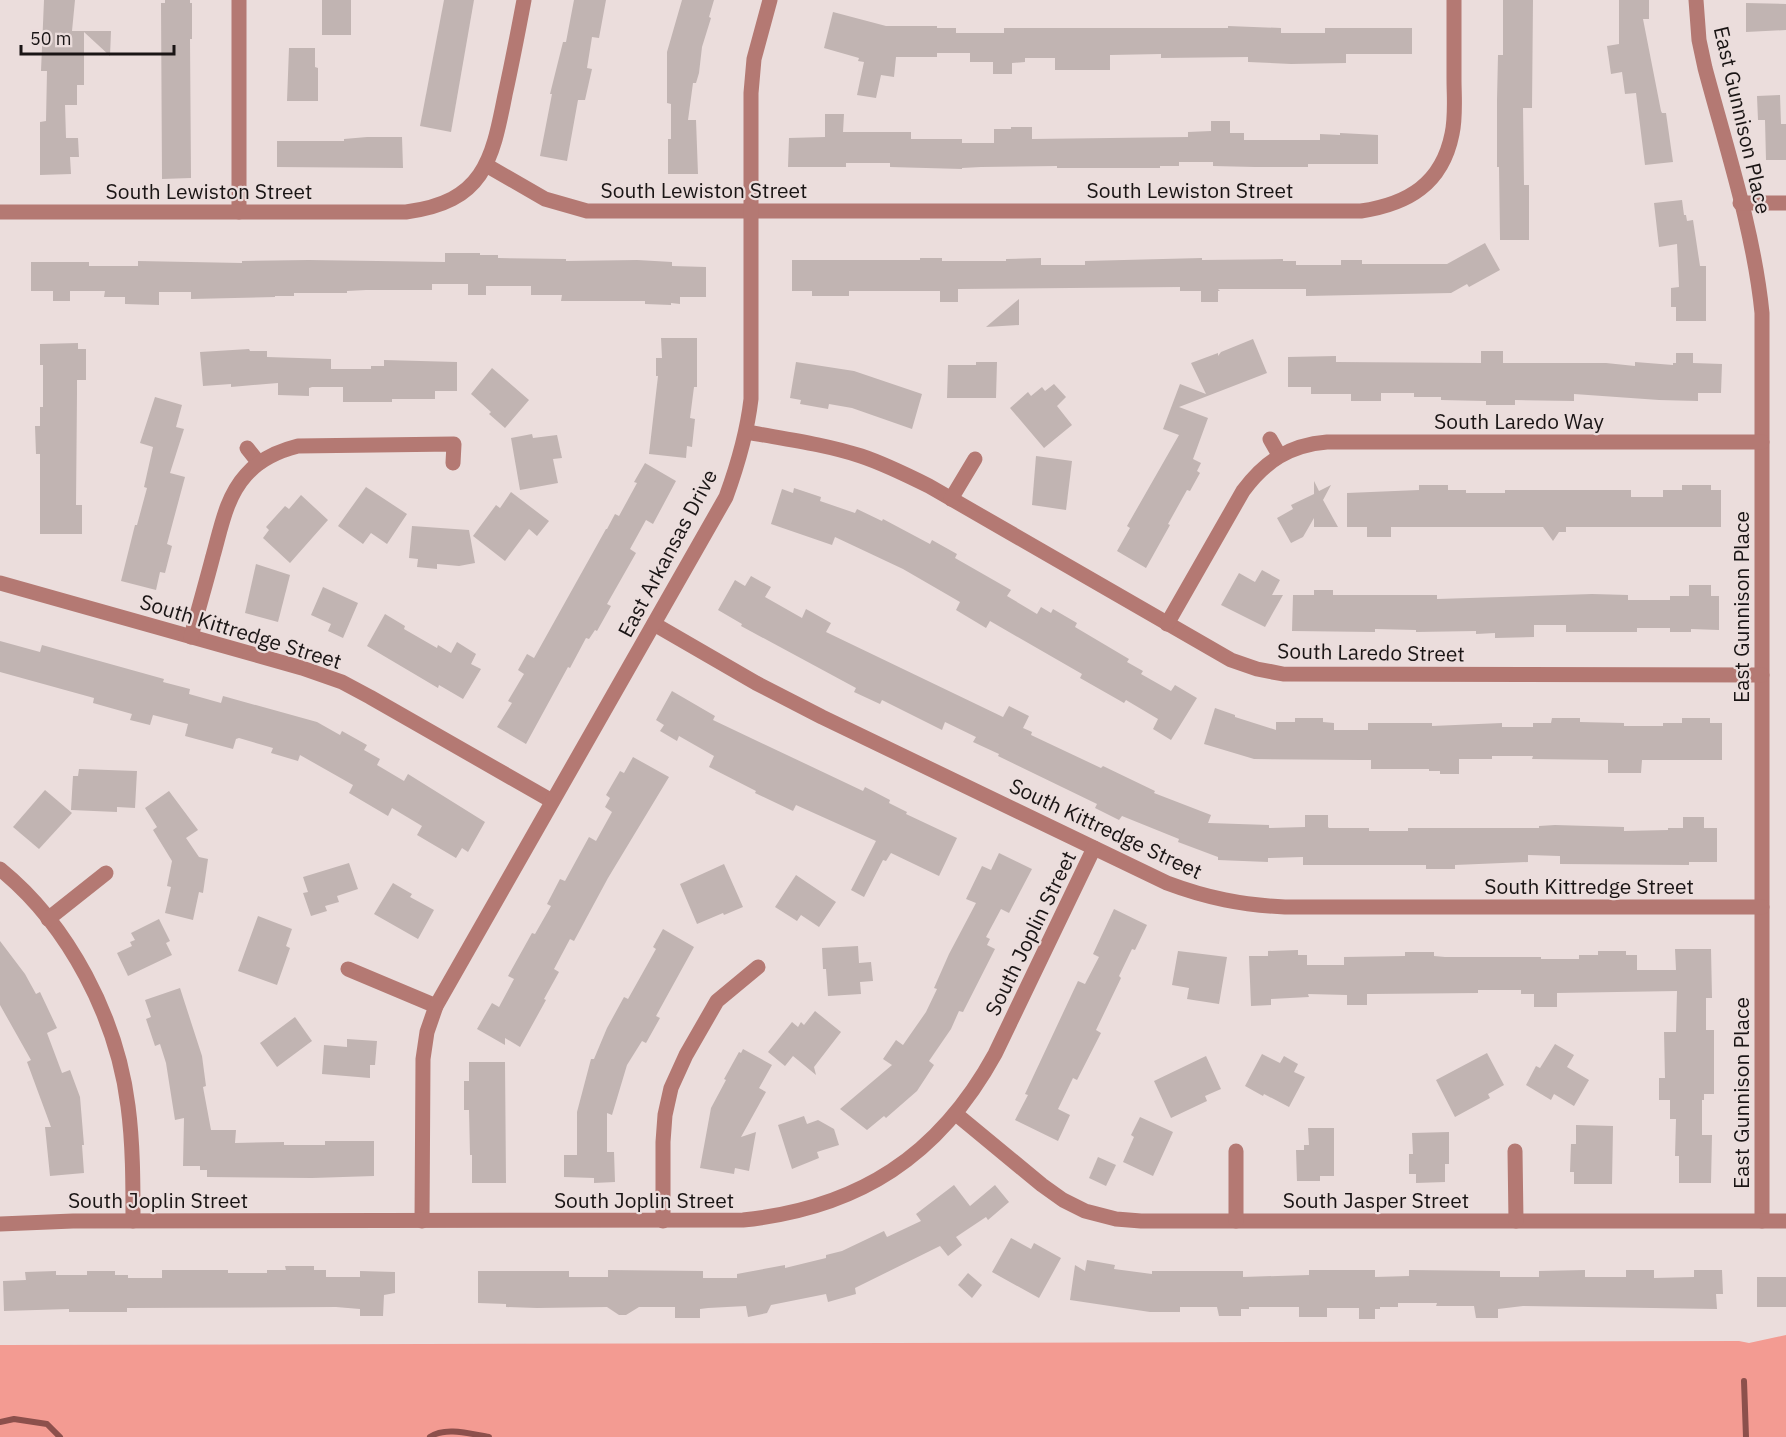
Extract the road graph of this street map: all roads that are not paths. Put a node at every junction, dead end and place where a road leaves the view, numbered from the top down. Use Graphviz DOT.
graph roads {
  1 [pos="239,0"];
  2 [pos="524,0"];
  3 [pos="770,0"];
  4 [pos="1454,0"];
  5 [pos="1696,0"];
  6 [pos="486,165"];
  7 [pos="1740,203"];
  8 [pos="1786,203"];
  9 [pos="751,211"];
  10 [pos="0,212"];
  11 [pos="239,212"];
  12 [pos="747,432"];
  13 [pos="1270,439"];
  14 [pos="1762,442"];
  15 [pos="248,448"];
  16 [pos="1279,455"];
  17 [pos="975,459"];
  18 [pos="259,463"];
  19 [pos="453,463"];
  20 [pos="951,499"];
  21 [pos="0,583"];
  22 [pos="654,624"];
  23 [pos="1167,624"];
  24 [pos="190,637"];
  25 [pos="1762,675"];
  26 [pos="552,801"];
  27 [pos="1094,848"];
  28 [pos="0,869"];
  29 [pos="106,873"];
  30 [pos="1762,907"];
  31 [pos="48,919"];
  32 [pos="758,968"];
  33 [pos="348,969"];
  34 [pos="436,1006"];
  35 [pos="956,1114"];
  36 [pos="1236,1151"];
  37 [pos="1515,1151"];
  38 [pos="133,1221"];
  39 [pos="422,1221"];
  40 [pos="663,1221"];
  41 [pos="1236,1221"];
  42 [pos="1516,1221"];
  43 [pos="1762,1221"];
  44 [pos="1786,1221"];
  45 [pos="0,1224"];
  1 -- 11 [label="street"];
  2 -- 6 [label="street"];
  3 -- 9 [label="street, East Arkansas Drive"];
  4 -- 9 [label="street, South Lewiston Street"];
  5 -- 7 [label="street, East Gunnison Place"];
  6 -- 9 [label="street, South Lewiston Street"];
  6 -- 11 [label="street, South Lewiston Street"];
  7 -- 8 [label="street"];
  7 -- 14 [label="street, East Gunnison Place"];
  9 -- 12 [label="street, East Arkansas Drive"];
  10 -- 11 [label="street, South Lewiston Street"];
  12 -- 20 [label="street, South Laredo Street"];
  12 -- 22 [label="street, East Arkansas Drive"];
  13 -- 16 [label="street"];
  14 -- 16 [label="street, South Laredo Way"];
  14 -- 25 [label="street, East Gunnison Place"];
  15 -- 18 [label="street"];
  16 -- 23 [label="street, South Laredo Way"];
  17 -- 20 [label="street"];
  18 -- 19 [label="street"];
  18 -- 24 [label="street"];
  20 -- 23 [label="street, South Laredo Street"];
  21 -- 24 [label="street, South Kittredge Street"];
  22 -- 26 [label="street, East Arkansas Drive"];
  22 -- 27 [label="street, South Kittredge Street"];
  23 -- 25 [label="street, South Laredo Street"];
  24 -- 26 [label="street, South Kittredge Street"];
  25 -- 30 [label="street, East Gunnison Place"];
  26 -- 34 [label="street, East Arkansas Drive"];
  27 -- 30 [label="street, South Kittredge Street"];
  27 -- 35 [label="street, South Joplin Street"];
  28 -- 31 [label="street"];
  29 -- 31 [label="street"];
  30 -- 43 [label="street, East Gunnison Place"];
  31 -- 38 [label="street"];
  32 -- 40 [label="street"];
  33 -- 34 [label="street"];
  34 -- 39 [label="street, East Arkansas Drive"];
  35 -- 40 [label="street, South Joplin Street"];
  35 -- 41 [label="street, South Jasper Street"];
  36 -- 41 [label="street"];
  37 -- 42 [label="street"];
  38 -- 39 [label="street, South Joplin Street"];
  38 -- 45 [label="street, South Joplin Street"];
  39 -- 40 [label="street, South Joplin Street"];
  41 -- 42 [label="street, South Jasper Street"];
  42 -- 43 [label="street, South Jasper Street"];
  43 -- 44 [label="street, South Jasper Street"];
}
